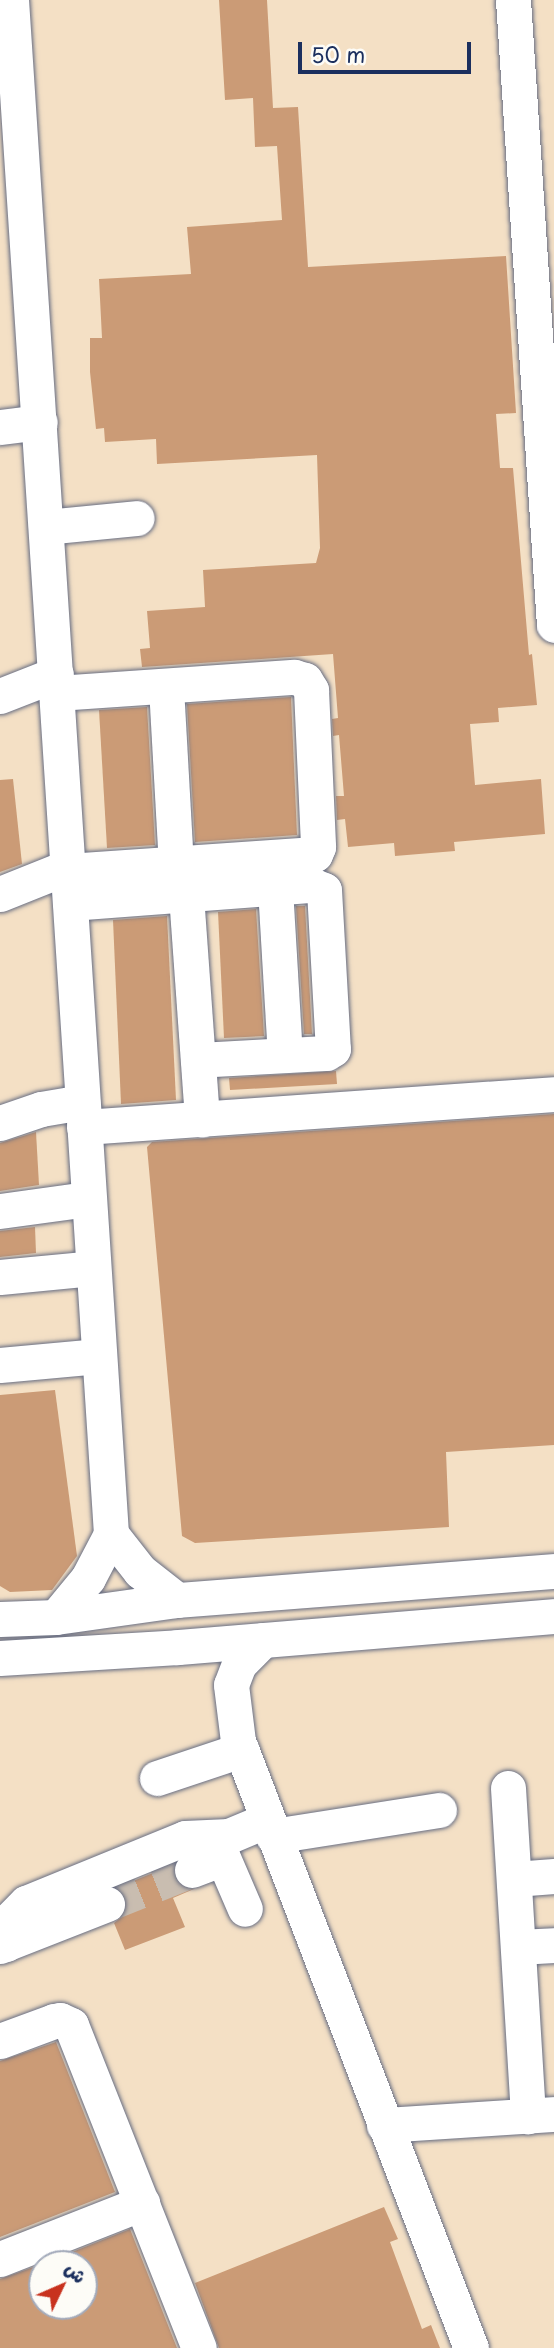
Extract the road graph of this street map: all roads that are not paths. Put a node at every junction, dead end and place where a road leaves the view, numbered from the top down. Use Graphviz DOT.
graph roads {
  1 [pos="12,0"];
  2 [pos="513,0"];
  3 [pos="40,422"];
  4 [pos="0,427"];
  5 [pos="137,518"];
  6 [pos="46,527"];
  7 [pos="554,625"];
  8 [pos="56,683"];
  9 [pos="166,687"];
  10 [pos="0,696"];
  11 [pos="181,880"];
  12 [pos="68,881"];
  13 [pos="275,888"];
  14 [pos="0,894"];
  15 [pos="285,1055"];
  16 [pos="198,1060"];
  17 [pos="554,1094"];
  18 [pos="83,1114"];
  19 [pos="202,1119"];
  20 [pos="0,1123"];
  21 [pos="88,1199"];
  22 [pos="0,1210"];
  23 [pos="92,1262"];
  24 [pos="0,1264"];
  25 [pos="0,1277"];
  26 [pos="99,1356"];
  27 [pos="0,1365"];
  28 [pos="111,1534"];
  29 [pos="554,1571"];
  30 [pos="177,1600"];
  31 [pos="554,1616"];
  32 [pos="56,1617"];
  33 [pos="0,1619"];
  34 [pos="263,1640"];
  35 [pos="178,1647"];
  36 [pos="0,1658"];
  37 [pos="240,1746"];
  38 [pos="157,1778"];
  39 [pos="508,1788"];
  40 [pos="439,1810"];
  41 [pos="270,1828"];
  42 [pos="210,1855"];
  43 [pos="554,1876"];
  44 [pos="514,1879"];
  45 [pos="107,1904"];
  46 [pos="245,1909"];
  47 [pos="3,1945"];
  48 [pos="554,1945"];
  49 [pos="518,1948"];
  50 [pos="0,2041"];
  51 [pos="541,2115"];
  52 [pos="384,2125"];
  53 [pos="142,2203"];
  54 [pos="0,2259"];
  55 [pos="199,2348"];
  56 [pos="471,2348"];
  1 -- 3 [label="street"];
  2 -- 7 [label="street"];
  3 -- 4 [label="street"];
  3 -- 6 [label="street"];
  5 -- 6 [label="street"];
  6 -- 8 [label="street"];
  8 -- 9 [label="street"];
  8 -- 10 [label="street"];
  8 -- 12 [label="street"];
  9 -- 11 [label="street"];
  9 -- 11 [label="street"];
  11 -- 12 [label="street"];
  11 -- 13 [label="street"];
  11 -- 16 [label="street"];
  12 -- 14 [label="street"];
  12 -- 18 [label="street"];
  13 -- 15 [label="street"];
  13 -- 15 [label="street"];
  15 -- 16 [label="street"];
  16 -- 19 [label="street"];
  17 -- 19 [label="street"];
  18 -- 19 [label="street"];
  18 -- 20 [label="street"];
  18 -- 21 [label="street"];
  21 -- 22 [label="street"];
  21 -- 23 [label="street"];
  23 -- 24 [label="street"];
  23 -- 25 [label="street"];
  23 -- 26 [label="street"];
  26 -- 27 [label="street"];
  26 -- 28 [label="street"];
  28 -- 30 [label="street"];
  28 -- 32 [label="street"];
  29 -- 30 [label="street"];
  30 -- 32 [label="street"];
  31 -- 34 [label="street"];
  32 -- 33 [label="street"];
  34 -- 35 [label="street"];
  34 -- 37 [label="street"];
  35 -- 36 [label="street"];
  35 -- 37 [label="street"];
  37 -- 38 [label="street"];
  37 -- 41 [label="street"];
  39 -- 44 [label="street"];
  40 -- 41 [label="street"];
  41 -- 42 [label="street"];
  41 -- 52 [label="street"];
  42 -- 46 [label="street"];
  42 -- 47 [label="street"];
  43 -- 44 [label="street"];
  44 -- 49 [label="street"];
  45 -- 47 [label="street"];
  48 -- 49 [label="street"];
  49 -- 51 [label="street"];
  50 -- 53 [label="street"];
  51 -- 52 [label="street"];
  52 -- 56 [label="street"];
  53 -- 54 [label="street"];
  53 -- 55 [label="street"];
}
